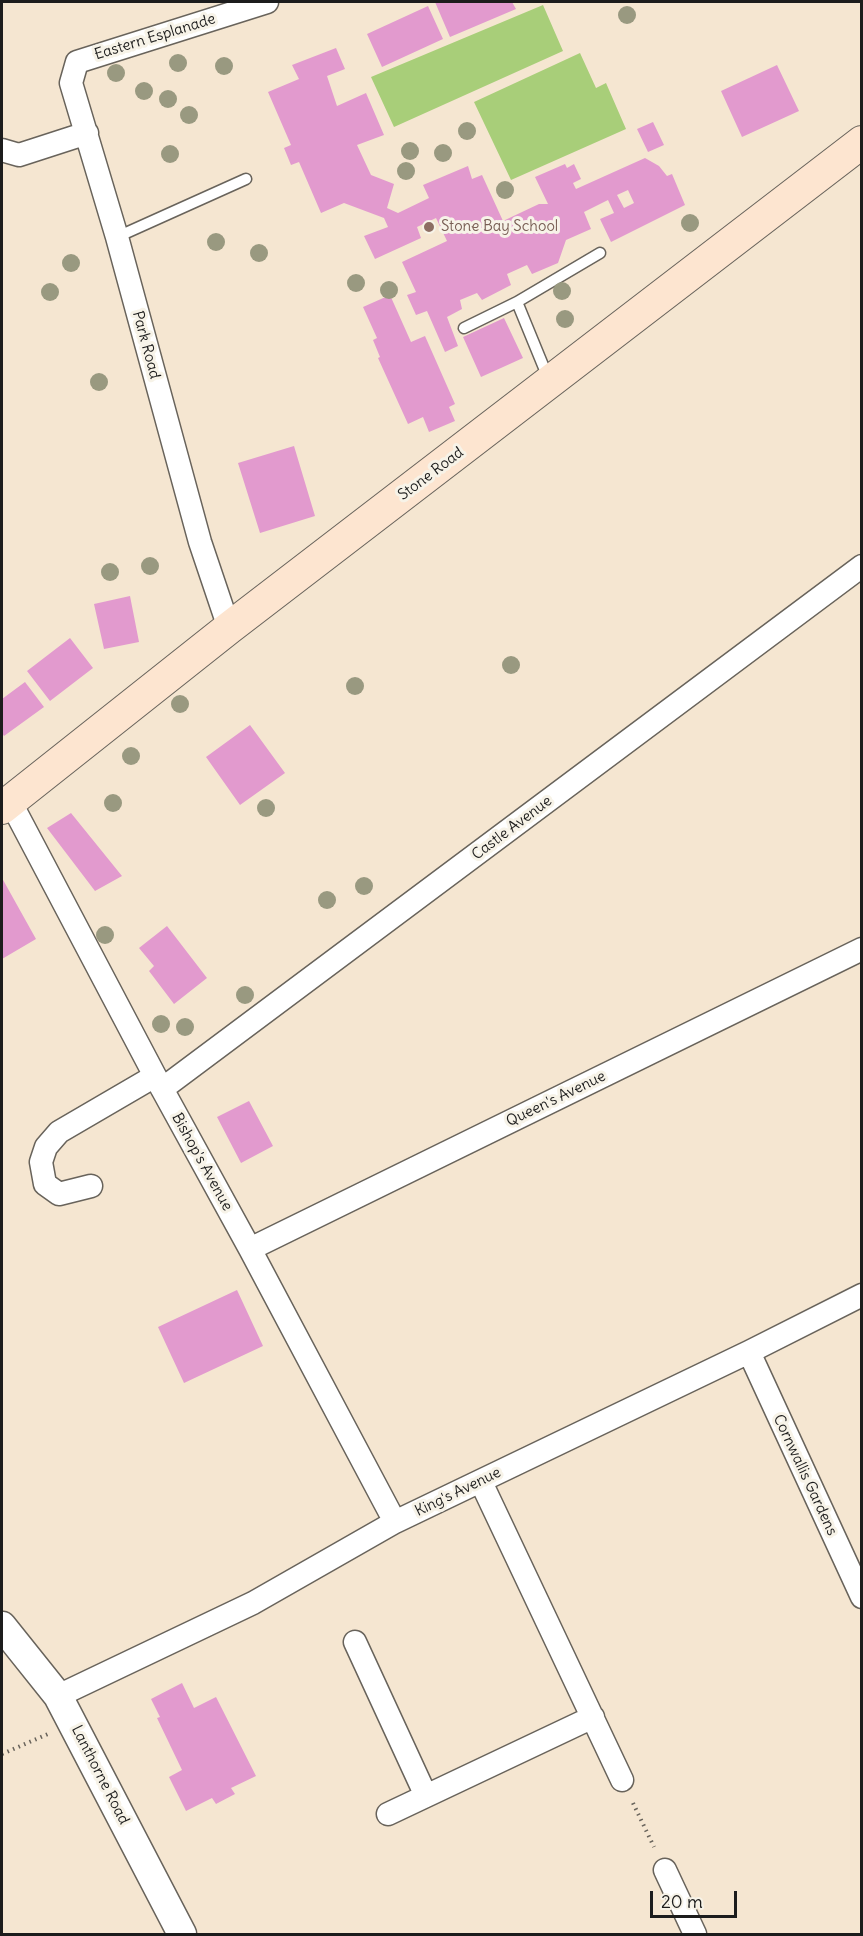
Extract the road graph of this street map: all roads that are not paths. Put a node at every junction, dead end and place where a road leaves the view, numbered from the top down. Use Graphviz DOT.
graph roads {
  1 [pos="267,2"];
  2 [pos="78,62"];
  3 [pos="87,134"];
  4 [pos="861,142"];
  5 [pos="2,150"];
  6 [pos="246,179"];
  7 [pos="117,237"];
  8 [pos="600,253"];
  9 [pos="517,302"];
  10 [pos="464,328"];
  11 [pos="550,383"];
  12 [pos="861,566"];
  13 [pos="228,628"];
  14 [pos="6,804"];
  15 [pos="861,949"];
  16 [pos="158,1083"];
  17 [pos="91,1186"];
  18 [pos="250,1249"];
  19 [pos="861,1295"];
  20 [pos="749,1352"];
  21 [pos="482,1482"];
  22 [pos="395,1522"];
  23 [pos="861,1597"];
  24 [pos="2,1626"];
  25 [pos="355,1642"];
  26 [pos="58,1696"];
  27 [pos="593,1717"];
  28 [pos="622,1779"];
  29 [pos="426,1796"];
  30 [pos="388,1814"];
  31 [pos="665,1870"];
  32 [pos="687,1932"];
  33 [pos="182,1935"];
  1 -- 2 [label="street, Eastern Esplanade"];
  2 -- 3 [label="street, Park Road"];
  3 -- 5 [label="street"];
  3 -- 7 [label="street, Park Road"];
  4 -- 11 [label="main road, Stone Road"];
  6 -- 7 [label="lane"];
  7 -- 13 [label="street, Park Road"];
  8 -- 9 [label="lane"];
  9 -- 10 [label="lane"];
  9 -- 11 [label="lane"];
  11 -- 13 [label="main road, Stone Road"];
  12 -- 16 [label="street, Castle Avenue"];
  13 -- 14 [label="main road, Stone Road"];
  14 -- 16 [label="street, Bishop's Avenue"];
  15 -- 18 [label="street, Queen's Avenue"];
  16 -- 17 [label="street, Castle Avenue"];
  16 -- 18 [label="street, Bishop's Avenue"];
  18 -- 22 [label="street, Bishop's Avenue"];
  19 -- 20 [label="street, King's Avenue"];
  20 -- 21 [label="street, King's Avenue"];
  20 -- 23 [label="street, Cornwallis Gardens"];
  21 -- 22 [label="street, King's Avenue"];
  21 -- 27 [label="street"];
  22 -- 26 [label="street, King's Avenue"];
  24 -- 26 [label="street, Lanthorne Road"];
  25 -- 29 [label="street"];
  26 -- 33 [label="street, Lanthorne Road"];
  27 -- 28 [label="street"];
  27 -- 29 [label="street"];
  29 -- 30 [label="street"];
  31 -- 32 [label="street"];
}
